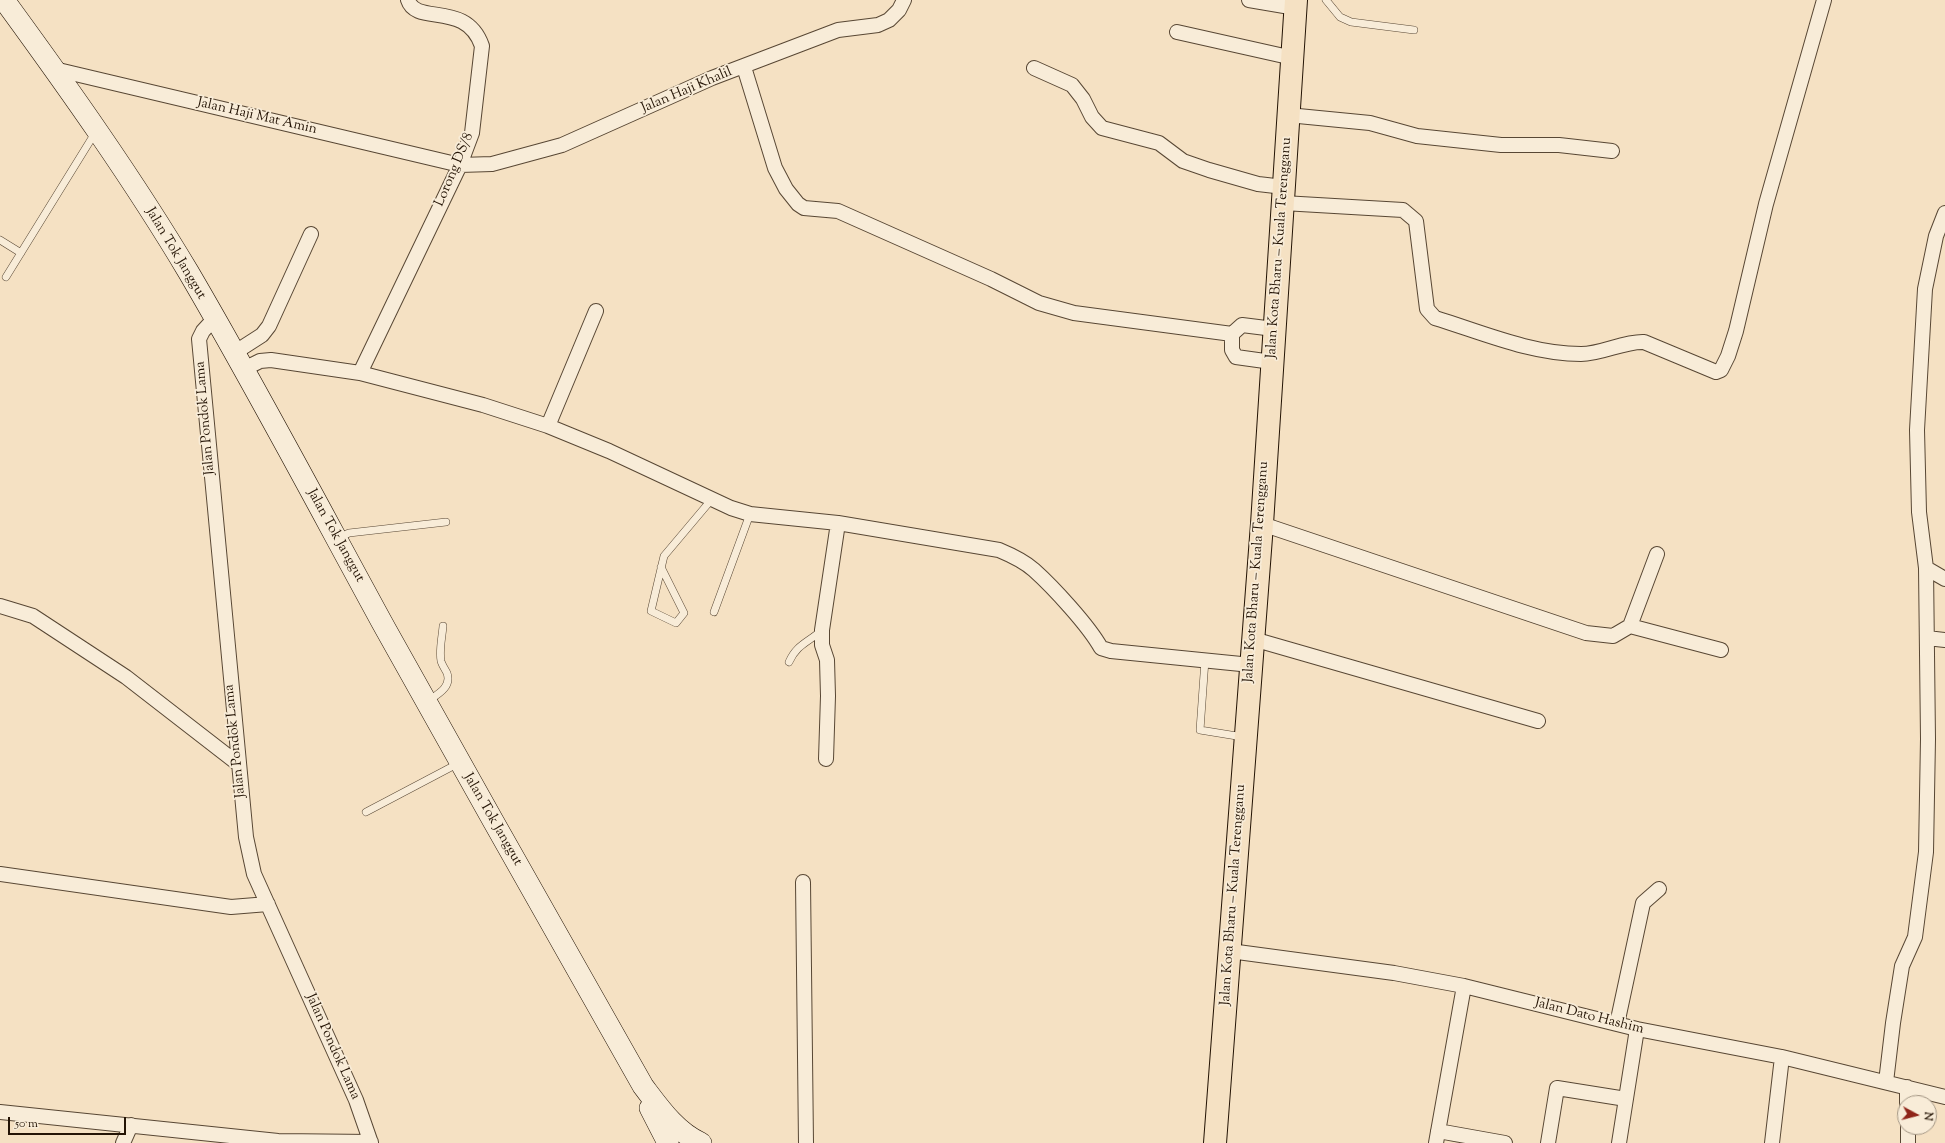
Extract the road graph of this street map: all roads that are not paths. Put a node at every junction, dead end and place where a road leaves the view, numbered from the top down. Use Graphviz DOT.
graph roads {
  1 [pos="4,0"];
  2 [pos="408,0"];
  3 [pos="904,0"];
  4 [pos="1249,0"];
  5 [pos="1326,0"];
  6 [pos="1824,0"];
  7 [pos="1296,4"];
  8 [pos="1414,30"];
  9 [pos="1177,32"];
  10 [pos="1292,58"];
  11 [pos="744,67"];
  12 [pos="1034,68"];
  13 [pos="54,69"];
  14 [pos="1288,115"];
  15 [pos="97,131"];
  16 [pos="1612,151"];
  17 [pos="460,165"];
  18 [pos="1283,195"];
  19 [pos="1945,213"];
  20 [pos="311,234"];
  21 [pos="0,240"];
  22 [pos="21,253"];
  23 [pos="6,277"];
  24 [pos="596,311"];
  25 [pos="214,319"];
  26 [pos="1274,329"];
  27 [pos="1232,334"];
  28 [pos="239,361"];
  29 [pos="1272,362"];
  30 [pos="360,373"];
  31 [pos="548,426"];
  32 [pos="712,499"];
  33 [pos="750,514"];
  34 [pos="446,522"];
  35 [pos="838,523"];
  36 [pos="1262,524"];
  37 [pos="336,539"];
  38 [pos="1657,554"];
  39 [pos="661,567"];
  40 [pos="1926,568"];
  41 [pos="1945,579"];
  42 [pos="0,606"];
  43 [pos="714,612"];
  44 [pos="443,626"];
  45 [pos="1630,626"];
  46 [pos="822,630"];
  47 [pos="1927,638"];
  48 [pos="1253,639"];
  49 [pos="1945,640"];
  50 [pos="1721,650"];
  51 [pos="1205,660"];
  52 [pos="789,662"];
  53 [pos="1250,665"];
  54 [pos="426,702"];
  55 [pos="1538,721"];
  56 [pos="1245,737"];
  57 [pos="826,759"];
  58 [pos="459,762"];
  59 [pos="237,763"];
  60 [pos="366,812"];
  61 [pos="0,874"];
  62 [pos="803,882"];
  63 [pos="1659,889"];
  64 [pos="268,904"];
  65 [pos="1230,951"];
  66 [pos="1464,986"];
  67 [pos="1616,1024"];
  68 [pos="1637,1029"];
  69 [pos="1782,1057"];
  70 [pos="1886,1082"];
  71 [pos="643,1086"];
  72 [pos="1907,1087"];
  73 [pos="1907,1095"];
  74 [pos="1626,1098"];
  75 [pos="1945,1098"];
  76 [pos="0,1112"];
  77 [pos="131,1126"];
  78 [pos="1437,1137"];
  79 [pos="354,1142"];
  80 [pos="371,1142"];
  81 [pos="123,1143"];
  82 [pos="668,1143"];
  83 [pos="701,1143"];
  84 [pos="806,1143"];
  85 [pos="1215,1143"];
  86 [pos="1505,1143"];
  87 [pos="1548,1143"];
  88 [pos="1619,1143"];
  89 [pos="1772,1143"];
  1 -- 13 [label="main road, Jalan Tok Janggut"];
  2 -- 17 [label="street, Lorong DS/8"];
  3 -- 11 [label="street, Jalan Haji Khalil"];
  4 -- 7 [label="street"];
  5 -- 8 [label="lane"];
  6 -- 18 [label="street"];
  7 -- 10 [label="main road, Jalan Kota Bharu – Kuala Terengganu"];
  9 -- 10 [label="street"];
  10 -- 14 [label="main road, Jalan Kota Bharu – Kuala Terengganu"];
  11 -- 17 [label="street, Jalan Haji Khalil"];
  11 -- 27 [label="street"];
  12 -- 18 [label="street"];
  13 -- 15 [label="main road, Jalan Tok Janggut"];
  13 -- 17 [label="street, Jalan Haji Mat Amin"];
  14 -- 16 [label="street"];
  14 -- 18 [label="main road, Jalan Kota Bharu – Kuala Terengganu"];
  15 -- 22 [label="lane"];
  15 -- 25 [label="main road, Jalan Tok Janggut"];
  17 -- 30 [label="street, Lorong DS/8"];
  18 -- 26 [label="main road, Jalan Kota Bharu – Kuala Terengganu"];
  19 -- 40 [label="street"];
  20 -- 28 [label="street"];
  21 -- 22 [label="lane"];
  22 -- 23 [label="lane"];
  24 -- 31 [label="street"];
  25 -- 28 [label="main road, Jalan Tok Janggut"];
  25 -- 59 [label="street, Jalan Pondok Lama"];
  26 -- 27 [label="street"];
  26 -- 29 [label="main road, Jalan Kota Bharu – Kuala Terengganu"];
  27 -- 29 [label="street"];
  28 -- 30 [label="street"];
  28 -- 37 [label="main road, Jalan Tok Janggut"];
  29 -- 36 [label="main road, Jalan Kota Bharu – Kuala Terengganu"];
  30 -- 31 [label="street"];
  31 -- 32 [label="street"];
  32 -- 33 [label="street"];
  32 -- 39 [label="lane"];
  33 -- 35 [label="street"];
  33 -- 43 [label="lane"];
  34 -- 37 [label="lane"];
  35 -- 46 [label="street"];
  35 -- 51 [label="street"];
  36 -- 45 [label="street"];
  36 -- 48 [label="main road, Jalan Kota Bharu – Kuala Terengganu"];
  37 -- 54 [label="main road, Jalan Tok Janggut"];
  38 -- 45 [label="street"];
  39 -- 39 [label="lane"];
  40 -- 41 [label="street"];
  40 -- 47 [label="street"];
  42 -- 59 [label="street"];
  44 -- 54 [label="lane"];
  45 -- 50 [label="street"];
  46 -- 52 [label="lane"];
  46 -- 57 [label="street"];
  47 -- 49 [label="street"];
  47 -- 70 [label="street"];
  48 -- 53 [label="main road, Jalan Kota Bharu – Kuala Terengganu"];
  48 -- 55 [label="street"];
  51 -- 53 [label="street"];
  51 -- 56 [label="lane"];
  53 -- 56 [label="main road, Jalan Kota Bharu – Kuala Terengganu"];
  54 -- 58 [label="main road, Jalan Tok Janggut"];
  56 -- 65 [label="main road, Jalan Kota Bharu – Kuala Terengganu"];
  58 -- 60 [label="lane"];
  58 -- 71 [label="main road, Jalan Tok Janggut"];
  59 -- 64 [label="street, Jalan Pondok Lama"];
  61 -- 64 [label="street"];
  62 -- 84 [label="street"];
  63 -- 67 [label="street"];
  64 -- 80 [label="street, Jalan Pondok Lama"];
  65 -- 66 [label="street, Jalan Dato Hashim"];
  65 -- 85 [label="main road, Jalan Kota Bharu – Kuala Terengganu"];
  66 -- 67 [label="street, Jalan Dato Hashim"];
  66 -- 78 [label="street"];
  67 -- 68 [label="street, Jalan Dato Hashim"];
  68 -- 69 [label="street, Jalan Dato Hashim"];
  68 -- 74 [label="street"];
  69 -- 70 [label="street, Jalan Dato Hashim"];
  69 -- 89 [label="street"];
  70 -- 72 [label="street, Jalan Dato Hashim"];
  71 -- 82 [label="main road, Jalan Tok Janggut"];
  71 -- 83 [label="main road, Jalan Tok Janggut"];
  72 -- 73 [label="street"];
  72 -- 75 [label="street, Jalan Dato Hashim"];
  74 -- 87 [label="street"];
  74 -- 88 [label="street"];
  76 -- 77 [label="street"];
  77 -- 79 [label="street"];
  77 -- 81 [label="street"];
  78 -- 86 [label="street"];
  79 -- 80 [label="street"];
}
